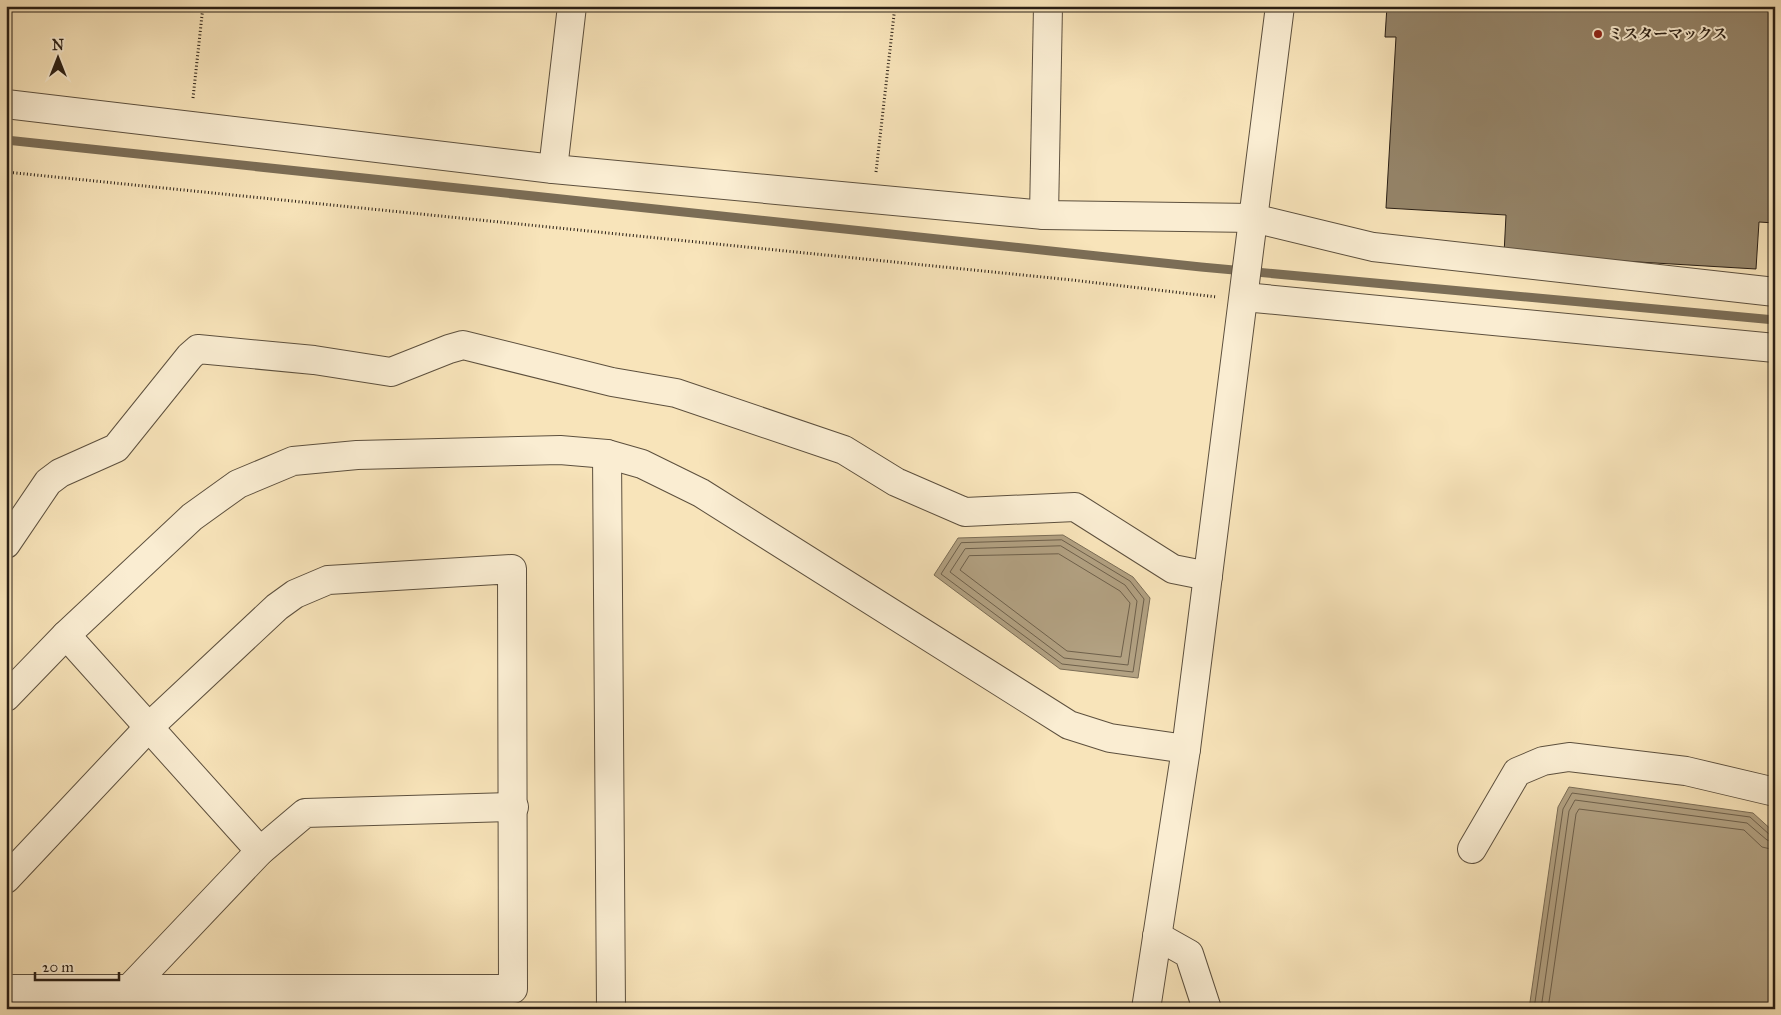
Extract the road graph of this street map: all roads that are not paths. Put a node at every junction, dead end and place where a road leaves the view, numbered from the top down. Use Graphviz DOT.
graph roads {
  1 [pos="572,6"];
  2 [pos="1048,6"];
  3 [pos="1280,6"];
  4 [pos="6,104"];
  5 [pos="553,169"];
  6 [pos="1044,215"];
  7 [pos="1253,225"];
  8 [pos="1775,292"];
  9 [pos="1244,297"];
  10 [pos="1775,348"];
  11 [pos="607,454"];
  12 [pos="6,544"];
  13 [pos="1208,576"];
  14 [pos="66,634"];
  15 [pos="6,697"];
  16 [pos="150,726"];
  17 [pos="1186,749"];
  18 [pos="1774,788"];
  19 [pos="514,807"];
  20 [pos="1472,849"];
  21 [pos="260,851"];
  22 [pos="6,879"];
  23 [pos="1157,936"];
  24 [pos="6,990"];
  25 [pos="129,990"];
  26 [pos="611,1009"];
  27 [pos="1146,1009"];
  28 [pos="1207,1009"];
  1 -- 5 [label="street"];
  2 -- 6 [label="street"];
  3 -- 7 [label="street"];
  4 -- 5 [label="street"];
  5 -- 6 [label="street"];
  6 -- 7 [label="street"];
  7 -- 8 [label="street"];
  7 -- 9 [label="street"];
  9 -- 10 [label="street"];
  9 -- 13 [label="street"];
  11 -- 14 [label="street"];
  11 -- 17 [label="street"];
  11 -- 26 [label="street"];
  12 -- 13 [label="street"];
  13 -- 17 [label="street"];
  14 -- 15 [label="street"];
  14 -- 16 [label="street"];
  16 -- 19 [label="street"];
  16 -- 21 [label="street"];
  16 -- 22 [label="street"];
  17 -- 23 [label="street"];
  18 -- 20 [label="street"];
  19 -- 21 [label="street"];
  19 -- 25 [label="street"];
  21 -- 25 [label="street"];
  23 -- 27 [label="street"];
  23 -- 28 [label="street"];
  24 -- 25 [label="street"];
}
